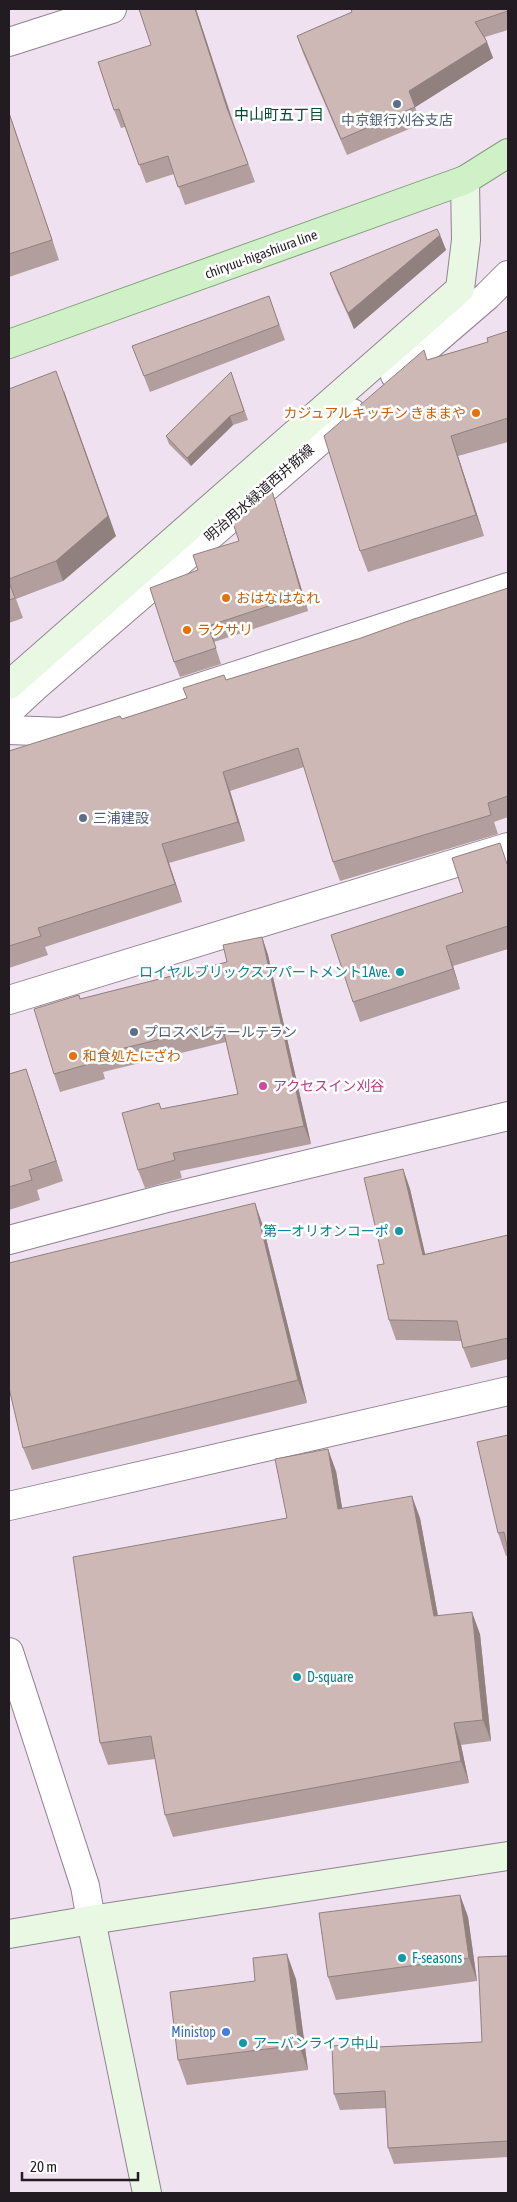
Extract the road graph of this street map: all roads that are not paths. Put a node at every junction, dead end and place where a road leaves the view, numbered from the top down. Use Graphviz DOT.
graph roads {
  1 [pos="112,9"];
  2 [pos="9,42"];
  3 [pos="508,153"];
  4 [pos="465,180"];
  5 [pos="508,275"];
  6 [pos="9,344"];
  7 [pos="508,587"];
  8 [pos="9,685"];
  9 [pos="9,711"];
  10 [pos="9,730"];
  11 [pos="508,847"];
  12 [pos="9,1000"];
  13 [pos="508,1116"];
  14 [pos="9,1240"];
  15 [pos="508,1390"];
  16 [pos="9,1506"];
  17 [pos="9,1652"];
  18 [pos="508,1856"];
  19 [pos="91,1920"];
  20 [pos="9,1934"];
  21 [pos="147,2193"];
  1 -- 2 [label="street"];
  3 -- 4 [label="main road, chiryuu-higashiura line"];
  4 -- 6 [label="main road, chiryuu-higashiura line"];
  4 -- 8 [label="street"];
  5 -- 9 [label="street, 明治用水緑道西井筋線"];
  7 -- 10 [label="street"];
  11 -- 12 [label="street"];
  13 -- 14 [label="street"];
  15 -- 16 [label="street"];
  17 -- 19 [label="street"];
  18 -- 19 [label="street"];
  19 -- 20 [label="street"];
  19 -- 21 [label="street"];
}
